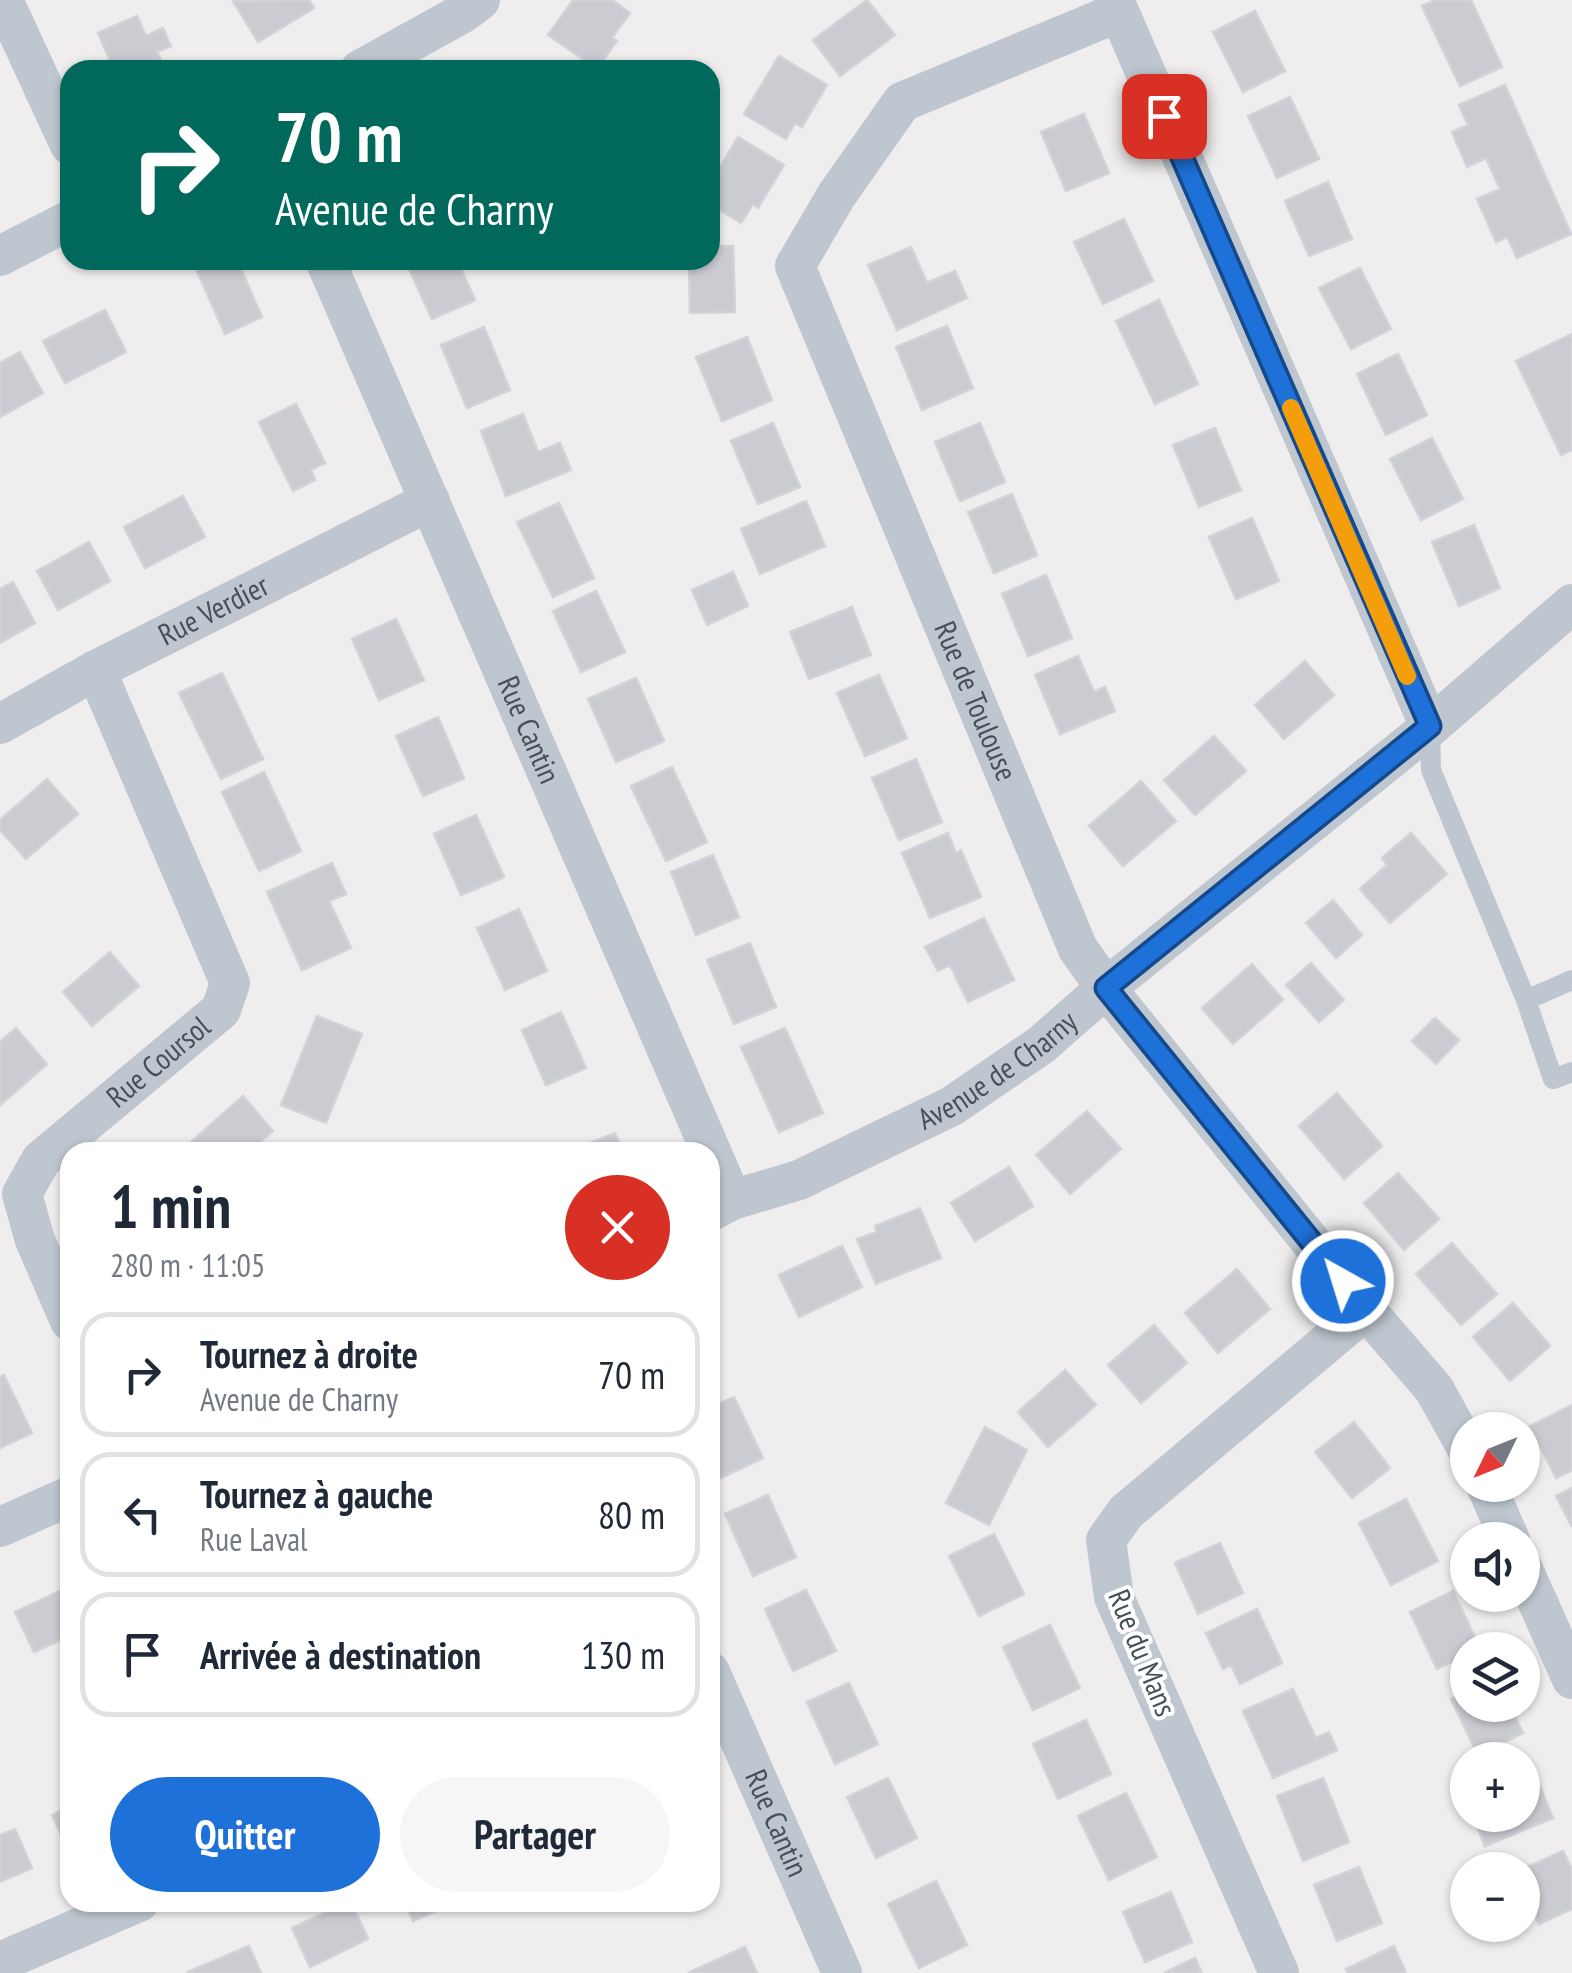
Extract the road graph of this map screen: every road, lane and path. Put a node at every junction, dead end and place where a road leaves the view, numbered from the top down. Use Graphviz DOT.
graph roads {
  1 [pos="2,0"];
  2 [pos="480,0"];
  3 [pos="1116,6"];
  4 [pos="378,60"];
  5 [pos="60,124"];
  6 [pos="60,225"];
  7 [pos="0,256"];
  8 [pos="329,270"];
  9 [pos="430,501"];
  10 [pos="1572,604"];
  11 [pos="96,670"];
  12 [pos="0,724"];
  13 [pos="1430,726"];
  14 [pos="1572,980"];
  15 [pos="1106,988"];
  16 [pos="1526,1000"];
  17 [pos="1572,1072"];
  18 [pos="63,1142"];
  19 [pos="695,1142"];
  20 [pos="60,1144"];
  21 [pos="721,1206"];
  22 [pos="60,1299"];
  23 [pos="1366,1310"];
  24 [pos="1450,1417"];
  25 [pos="60,1500"];
  26 [pos="0,1527"];
  27 [pos="1540,1608"];
  28 [pos="1572,1679"];
  29 [pos="720,1695"];
  30 [pos="116,1912"];
  31 [pos="0,1962"];
  32 [pos="842,1973"];
  33 [pos="1279,1973"];
  1 -- 5 [label="street"];
  2 -- 4 [label="street"];
  3 -- 13 [label="street"];
  3 -- 15 [label="street, Rue de Toulouse"];
  6 -- 7 [label="street"];
  8 -- 9 [label="street, Rue Cantin"];
  9 -- 11 [label="street, Rue Verdier"];
  9 -- 19 [label="street, Rue Cantin"];
  10 -- 13 [label="street, Avenue de Charny"];
  11 -- 12 [label="street, Rue Verdier"];
  11 -- 18 [label="street, Rue Coursol"];
  13 -- 15 [label="street, Avenue de Charny"];
  13 -- 16 [label="lane"];
  14 -- 16 [label="lane"];
  15 -- 21 [label="street, Avenue de Charny"];
  15 -- 23 [label="street, Rue de Toulouse"];
  16 -- 17 [label="lane"];
  20 -- 22 [label="street, Rue Coursol"];
  23 -- 24 [label="street, Rue de Toulouse"];
  23 -- 33 [label="street, Rue du Mans"];
  25 -- 26 [label="street"];
  27 -- 28 [label="street"];
  29 -- 32 [label="street, Rue Cantin"];
  30 -- 31 [label="street"];
}
